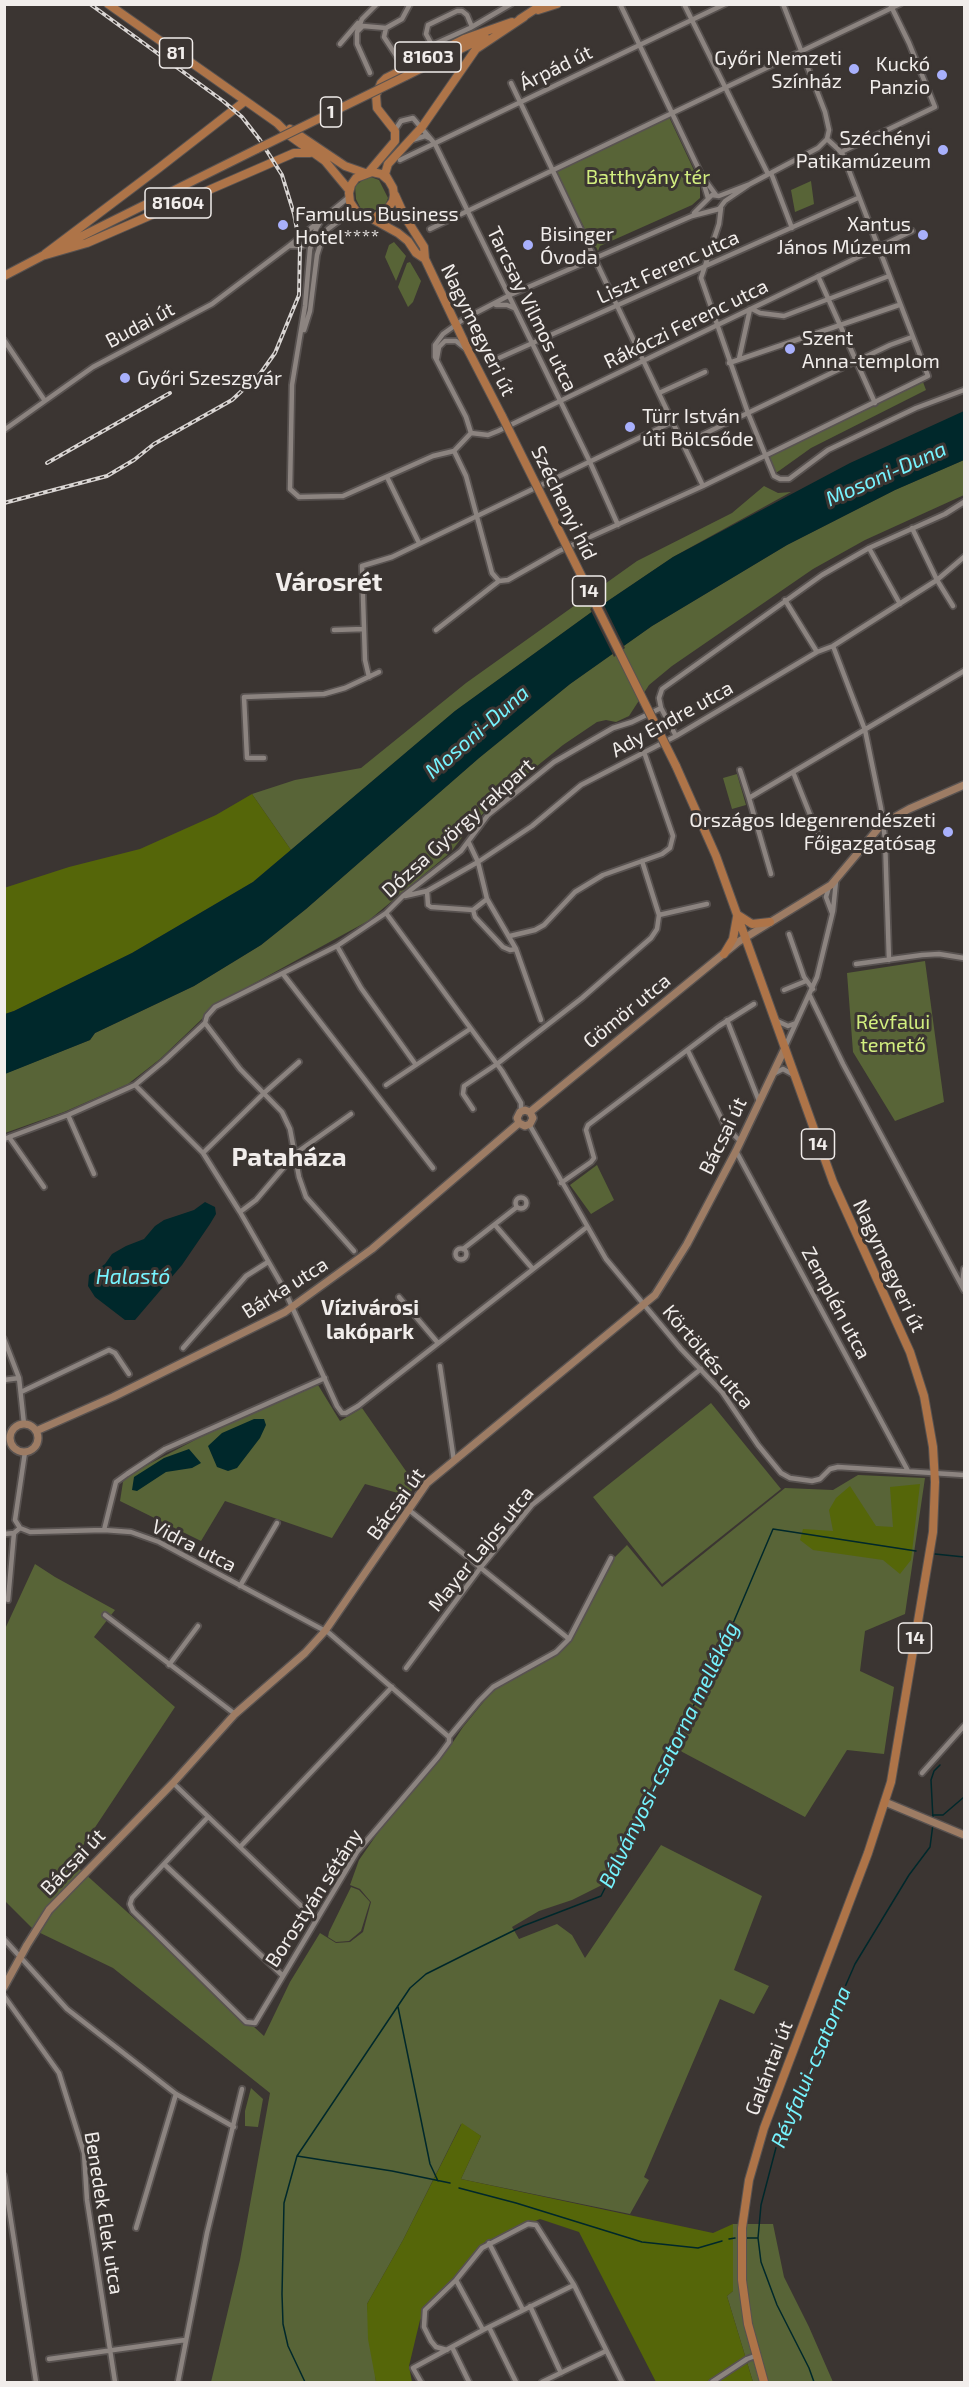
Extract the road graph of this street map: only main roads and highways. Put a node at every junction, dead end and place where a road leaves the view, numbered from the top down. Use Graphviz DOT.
graph roads {
  1 [pos="108,4"];
  2 [pos="557,4"];
  3 [pos="539,6"];
  4 [pos="524,17"];
  5 [pos="245,101"];
  6 [pos="277,123"];
  7 [pos="314,154"];
  8 [pos="366,173"];
  9 [pos="388,180"];
  10 [pos="393,188"];
  11 [pos="349,193"];
  12 [pos="369,217"];
  13 [pos="42,256"];
  14 [pos="425,259"];
  15 [pos="7,277"];
  16 [pos="502,416"];
  17 [pos="676,766"];
  18 [pos="964,784"];
  19 [pos="737,913"];
  20 [pos="770,922"];
  21 [pos="745,937"];
  22 [pos="724,954"];
  23 [pos="785,1048"];
  24 [pos="530,1112"];
  25 [pos="519,1123"];
  26 [pos="36,1431"];
  27 [pos="8,1441"];
  28 [pos="885,1802"];
  29 [pos="964,1835"];
  30 [pos="5,1986"];
  31 [pos="764,2382"];
  1 -- 5 [label="main road, 81"];
  2 -- 3 [label="main road, 1"];
  3 -- 4 [label="main road, 1"];
  4 -- 8 [label="main road, 81603"];
  4 -- 9 [label="main road"];
  4 -- 13 [label="main road, 1, bridge"];
  5 -- 6 [label="main road, 81"];
  5 -- 13 [label="main road"];
  6 -- 7 [label="main road, 81"];
  6 -- 8 [label="main road, 81"];
  7 -- 11 [label="main road, 81"];
  7 -- 13 [label="main road, 81604"];
  8 -- 9 [label="main road"];
  8 -- 11 [label="main road"];
  9 -- 10 [label="main road, 14"];
  10 -- 12 [label="main road"];
  10 -- 14 [label="main road, Nagymegyeri út / 14"];
  11 -- 12 [label="main road, 14"];
  12 -- 14 [label="main road, Nagymegyeri út / 14"];
  13 -- 15 [label="main road, 1"];
  14 -- 16 [label="main road, Nagymegyeri út / 14"];
  16 -- 17 [label="main road, Széchenyi híd / 14, bridge"];
  17 -- 19 [label="main road, Nagymegyeri út / 14"];
  18 -- 20 [label="main road, Gömör utca"];
  19 -- 20 [label="main road"];
  19 -- 21 [label="main road, Nagymegyeri út / 14"];
  19 -- 22 [label="main road"];
  20 -- 21 [label="main road, Gömör utca"];
  21 -- 22 [label="main road, Gömör utca"];
  21 -- 23 [label="main road, Nagymegyeri út / 14"];
  22 -- 24 [label="main road, Gömör utca"];
  23 -- 28 [label="main road, Nagymegyeri út / 14"];
  23 -- 30 [label="main road, Bácsai út"];
  24 -- 25 [label="main road"];
  24 -- 25 [label="main road"];
  25 -- 26 [label="main road, Bárka utca"];
  26 -- 27 [label="main road"];
  26 -- 27 [label="main road"];
  28 -- 29 [label="main road"];
  28 -- 31 [label="main road, Galántai út / 14"];
}
